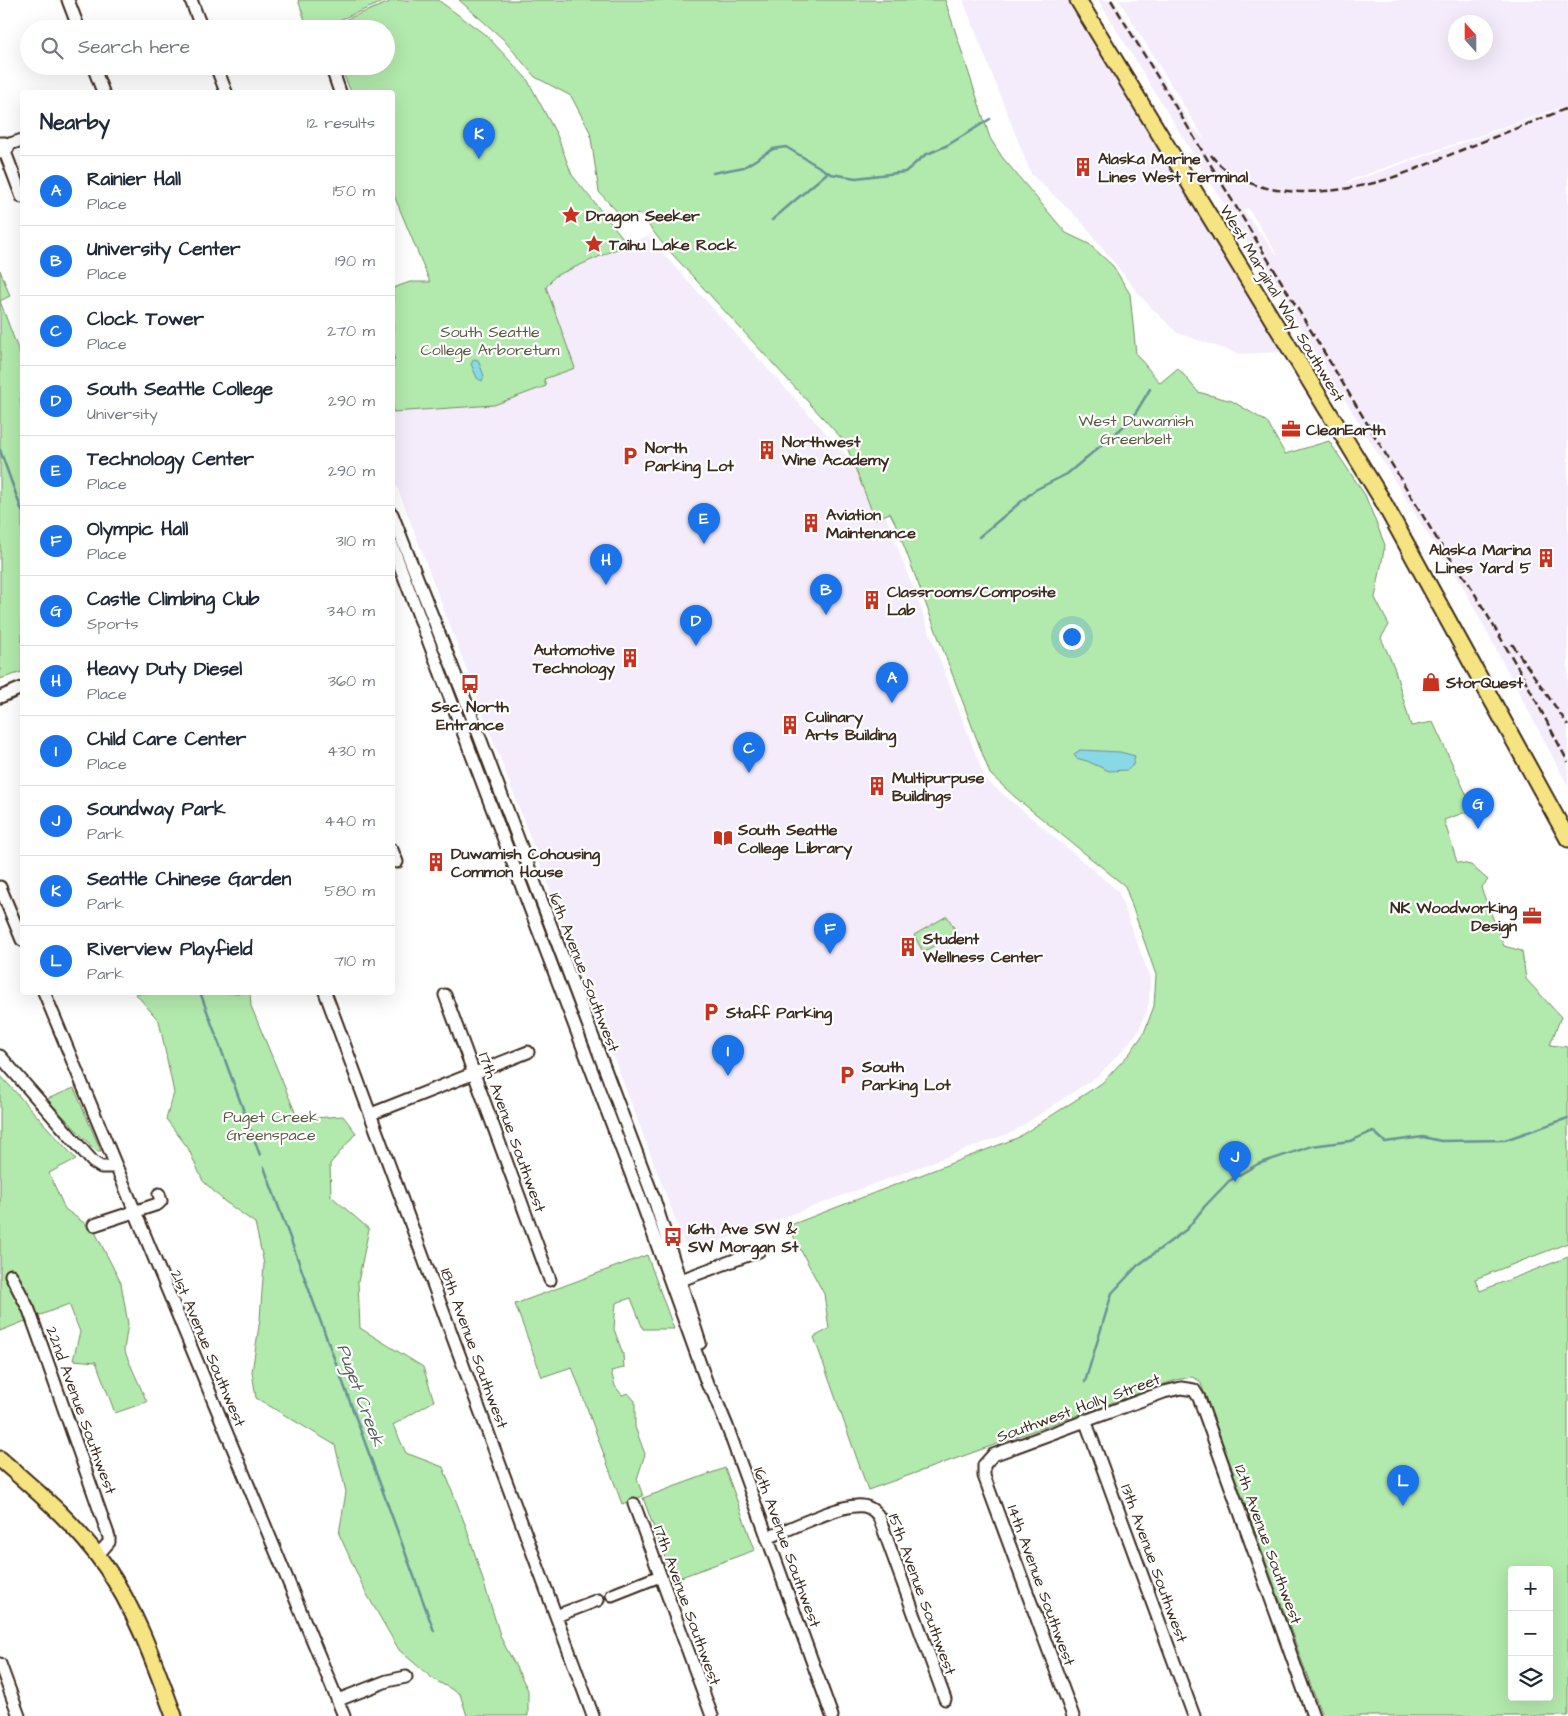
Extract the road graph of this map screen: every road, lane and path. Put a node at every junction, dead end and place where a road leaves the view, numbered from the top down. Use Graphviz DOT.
graph roads {
  1 [pos="68,0"];
  2 [pos="191,0"];
  3 [pos="1078,0"];
  4 [pos="76,20"];
  5 [pos="199,20"];
  6 [pos="96,75"];
  7 [pos="219,75"];
  8 [pos="334,75"];
  9 [pos="102,90"];
  10 [pos="225,90"];
  11 [pos="339,90"];
  12 [pos="20,141"];
  13 [pos="2,146"];
  14 [pos="20,193"];
  15 [pos="395,522"];
  16 [pos="395,553"];
  17 [pos="20,689"];
  18 [pos="0,696"];
  19 [pos="1568,839"];
  20 [pos="395,857"];
  21 [pos="397,862"];
  22 [pos="0,887"];
  23 [pos="20,935"];
  24 [pos="45,995"];
  25 [pos="326,995"];
  26 [pos="445,995"];
  27 [pos="528,1052"];
  28 [pos="0,1056"];
  29 [pos="474,1073"];
  30 [pos="370,1114"];
  31 [pos="115,1167"];
  32 [pos="159,1194"];
  33 [pos="136,1213"];
  34 [pos="94,1225"];
  35 [pos="759,1250"];
  36 [pos="11,1275"];
  37 [pos="550,1280"];
  38 [pos="676,1282"];
  39 [pos="1187,1388"];
  40 [pos="1085,1420"];
  41 [pos="0,1459"];
  42 [pos="984,1465"];
  43 [pos="634,1504"];
  44 [pos="767,1538"];
  45 [pos="98,1555"];
  46 [pos="660,1576"];
  47 [pos="612,1595"];
  48 [pos="598,1600"];
  49 [pos="556,1616"];
  50 [pos="0,1664"];
  51 [pos="406,1677"];
  52 [pos="945,1699"];
  53 [pos="338,1700"];
  54 [pos="19,1716"];
  55 [pos="174,1716"];
  56 [pos="344,1716"];
  57 [pos="594,1716"];
  58 [pos="712,1716"];
  59 [pos="832,1716"];
  60 [pos="1073,1716"];
  61 [pos="1194,1716"];
  62 [pos="1313,1716"];
  1 -- 4 [label="street"];
  2 -- 5 [label="street"];
  3 -- 19 [label="main road, West Marginal Way Southwest"];
  6 -- 9 [label="street"];
  7 -- 10 [label="street"];
  8 -- 11 [label="street"];
  12 -- 13 [label="street"];
  13 -- 14 [label="street"];
  15 -- 38 [label="street, 16th Avenue Southwest"];
  16 -- 38 [label="street, 16th Avenue Southwest"];
  17 -- 18 [label="street"];
  20 -- 21 [label="street"];
  22 -- 23 [label="street"];
  24 -- 31 [label="street, 21st Avenue Southwest"];
  25 -- 30 [label="street, 18th Avenue Southwest"];
  26 -- 29 [label="street, 17th Avenue Southwest"];
  27 -- 29 [label="street"];
  28 -- 31 [label="street"];
  29 -- 30 [label="street"];
  29 -- 37 [label="street, 17th Avenue Southwest"];
  30 -- 49 [label="street, 18th Avenue Southwest"];
  31 -- 33 [label="street, 21st Avenue Southwest"];
  32 -- 33 [label="street"];
  33 -- 34 [label="street"];
  33 -- 53 [label="street, 21st Avenue Southwest"];
  35 -- 38 [label="street"];
  36 -- 45 [label="street, 22nd Avenue Southwest"];
  38 -- 44 [label="street, 16th Avenue Southwest"];
  39 -- 40 [label="street, Southwest Holly Street"];
  39 -- 62 [label="street, 12th Avenue Southwest"];
  40 -- 42 [label="street, Southwest Holly Street"];
  40 -- 61 [label="street, 13th Avenue Southwest"];
  41 -- 45 [label="main road"];
  42 -- 60 [label="street, 14th Avenue Southwest"];
  43 -- 46 [label="street, 17th Avenue Southwest"];
  44 -- 52 [label="street, 15th Avenue Southwest"];
  44 -- 59 [label="street, 16th Avenue Southwest"];
  45 -- 55 [label="main road"];
  46 -- 47 [label="street"];
  46 -- 58 [label="street, 17th Avenue Southwest"];
  48 -- 49 [label="street"];
  49 -- 57 [label="street, 18th Avenue Southwest"];
  50 -- 54 [label="street"];
  51 -- 53 [label="street"];
  53 -- 56 [label="street, 21st Avenue Southwest"];
}
